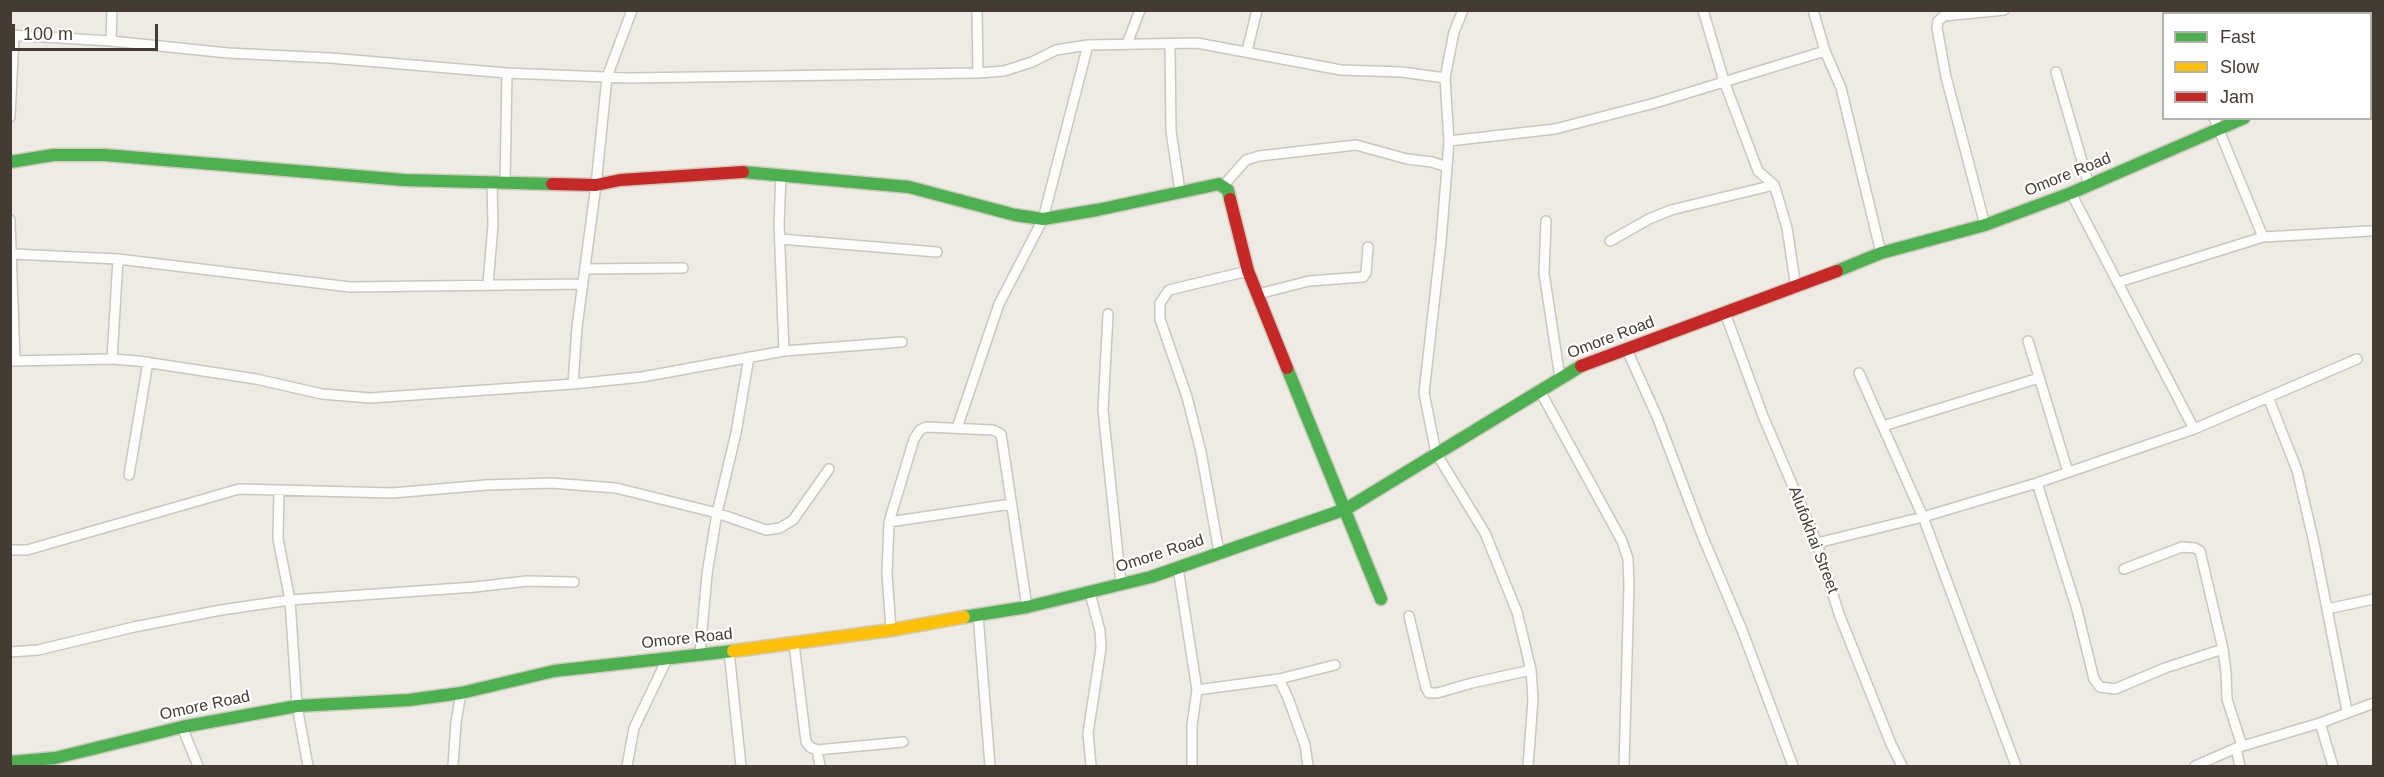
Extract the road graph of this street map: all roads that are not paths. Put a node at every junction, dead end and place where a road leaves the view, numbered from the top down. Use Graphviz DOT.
graph roads {
  1 [pos="112,10"];
  2 [pos="632,10"];
  3 [pos="977,10"];
  4 [pos="1140,10"];
  5 [pos="1257,10"];
  6 [pos="1463,10"];
  7 [pos="1703,10"];
  8 [pos="1813,10"];
  9 [pos="1935,10"];
  10 [pos="2004,10"];
  11 [pos="1938,21"];
  12 [pos="12,35"];
  13 [pos="111,40"];
  14 [pos="1127,44"];
  15 [pos="1088,45"];
  16 [pos="1170,45"];
  17 [pos="1247,51"];
  18 [pos="1825,51"];
  19 [pos="2056,72"];
  20 [pos="507,73"];
  21 [pos="978,74"];
  22 [pos="607,77"];
  23 [pos="1444,78"];
  24 [pos="1724,81"];
  25 [pos="10,117"];
  26 [pos="2233,120"];
  27 [pos="2216,123"];
  28 [pos="1449,141"];
  29 [pos="10,162"];
  30 [pos="1447,167"];
  31 [pos="781,174"];
  32 [pos="498,182"];
  33 [pos="596,185"];
  34 [pos="1774,185"];
  35 [pos="2089,185"];
  36 [pos="1224,186"];
  37 [pos="1180,191"];
  38 [pos="2071,193"];
  39 [pos="1043,219"];
  40 [pos="10,220"];
  41 [pos="1546,221"];
  42 [pos="1985,225"];
  43 [pos="2372,234"];
  44 [pos="2264,237"];
  45 [pos="780,239"];
  46 [pos="1610,241"];
  47 [pos="1368,247"];
  48 [pos="937,252"];
  49 [pos="1881,253"];
  50 [pos="118,260"];
  51 [pos="11,261"];
  52 [pos="585,268"];
  53 [pos="683,268"];
  54 [pos="1248,271"];
  55 [pos="2119,282"];
  56 [pos="488,284"];
  57 [pos="582,284"];
  58 [pos="1796,288"];
  59 [pos="1258,294"];
  60 [pos="1725,313"];
  61 [pos="1108,314"];
  62 [pos="2028,341"];
  63 [pos="902,342"];
  64 [pos="1627,350"];
  65 [pos="784,351"];
  66 [pos="749,357"];
  67 [pos="112,359"];
  68 [pos="2357,359"];
  69 [pos="13,361"];
  70 [pos="148,362"];
  71 [pos="1859,373"];
  72 [pos="1560,378"];
  73 [pos="2040,378"];
  74 [pos="573,384"];
  75 [pos="1540,391"];
  76 [pos="2268,397"];
  77 [pos="1883,426"];
  78 [pos="957,428"];
  79 [pos="2194,429"];
  80 [pos="1436,453"];
  81 [pos="829,469"];
  82 [pos="2068,472"];
  83 [pos="129,475"];
  84 [pos="2037,483"];
  85 [pos="279,490"];
  86 [pos="1011,504"];
  87 [pos="1346,509"];
  88 [pos="717,513"];
  89 [pos="1923,516"];
  90 [pos="890,522"];
  91 [pos="1817,543"];
  92 [pos="10,550"];
  93 [pos="1219,552"];
  94 [pos="1178,568"];
  95 [pos="2124,569"];
  96 [pos="573,582"];
  97 [pos="1121,584"];
  98 [pos="1090,593"];
  99 [pos="1381,598"];
  100 [pos="2373,599"];
  101 [pos="290,600"];
  102 [pos="1027,607"];
  103 [pos="2327,609"];
  104 [pos="978,614"];
  105 [pos="1409,616"];
  106 [pos="891,630"];
  107 [pos="794,644"];
  108 [pos="2223,649"];
  109 [pos="729,651"];
  110 [pos="10,652"];
  111 [pos="700,654"];
  112 [pos="668,657"];
  113 [pos="1335,666"];
  114 [pos="1531,670"];
  115 [pos="1279,679"];
  116 [pos="1197,690"];
  117 [pos="461,693"];
  118 [pos="2373,703"];
  119 [pos="297,706"];
  120 [pos="2347,711"];
  121 [pos="2320,723"];
  122 [pos="182,727"];
  123 [pos="903,742"];
  124 [pos="2239,747"];
  125 [pos="817,750"];
  126 [pos="10,762"];
  127 [pos="57,762"];
  128 [pos="198,766"];
  129 [pos="308,766"];
  130 [pos="453,766"];
  131 [pos="627,766"];
  132 [pos="741,766"];
  133 [pos="820,766"];
  134 [pos="990,766"];
  135 [pos="1091,766"];
  136 [pos="1192,766"];
  137 [pos="1308,766"];
  138 [pos="1528,766"];
  139 [pos="1624,766"];
  140 [pos="1793,766"];
  141 [pos="1902,766"];
  142 [pos="2016,766"];
  143 [pos="2195,766"];
  144 [pos="2240,766"];
  145 [pos="2333,766"];
  1 -- 13 [label="street"];
  2 -- 22 [label="street"];
  3 -- 21 [label="street"];
  4 -- 14 [label="street"];
  5 -- 17 [label="street"];
  6 -- 23 [label="street"];
  7 -- 24 [label="street"];
  8 -- 18 [label="street"];
  9 -- 11 [label="street"];
  10 -- 11 [label="street"];
  11 -- 42 [label="street"];
  12 -- 13 [label="street"];
  12 -- 25 [label="street"];
  13 -- 20 [label="street"];
  14 -- 15 [label="street"];
  14 -- 16 [label="street"];
  15 -- 21 [label="street"];
  15 -- 39 [label="street"];
  16 -- 17 [label="street"];
  16 -- 37 [label="street"];
  17 -- 23 [label="street"];
  18 -- 24 [label="street"];
  18 -- 49 [label="street"];
  19 -- 35 [label="street"];
  20 -- 22 [label="street"];
  20 -- 32 [label="street"];
  21 -- 22 [label="street"];
  22 -- 33 [label="street"];
  23 -- 28 [label="street"];
  24 -- 28 [label="street"];
  24 -- 34 [label="street"];
  26 -- 27 [label="street, Omore Road"];
  27 -- 35 [label="street, Omore Road"];
  27 -- 44 [label="street"];
  28 -- 30 [label="street"];
  29 -- 32 [label="street"];
  30 -- 36 [label="street"];
  30 -- 80 [label="street"];
  31 -- 33 [label="street"];
  31 -- 39 [label="street"];
  31 -- 45 [label="street"];
  32 -- 33 [label="street"];
  32 -- 56 [label="street"];
  33 -- 52 [label="street"];
  34 -- 46 [label="street"];
  34 -- 58 [label="street"];
  35 -- 38 [label="street, Omore Road"];
  36 -- 37 [label="street"];
  36 -- 54 [label="street"];
  37 -- 39 [label="street"];
  38 -- 42 [label="street, Omore Road"];
  38 -- 55 [label="street"];
  39 -- 78 [label="street"];
  40 -- 51 [label="street"];
  41 -- 72 [label="street"];
  42 -- 49 [label="street, Omore Road"];
  43 -- 44 [label="street"];
  44 -- 55 [label="street"];
  45 -- 48 [label="street"];
  45 -- 65 [label="street"];
  47 -- 59 [label="street"];
  49 -- 58 [label="street, Omore Road"];
  50 -- 51 [label="street"];
  50 -- 56 [label="street"];
  50 -- 67 [label="street"];
  51 -- 69 [label="street"];
  52 -- 53 [label="street"];
  52 -- 57 [label="street"];
  54 -- 59 [label="street"];
  54 -- 93 [label="street"];
  55 -- 79 [label="street"];
  56 -- 57 [label="street"];
  57 -- 74 [label="street"];
  58 -- 60 [label="street, Omore Road"];
  59 -- 87 [label="street"];
  60 -- 64 [label="street, Omore Road"];
  60 -- 91 [label="street, Alufokhai Street"];
  61 -- 97 [label="street"];
  62 -- 73 [label="street"];
  63 -- 65 [label="street"];
  64 -- 72 [label="street, Omore Road"];
  64 -- 140 [label="street"];
  65 -- 66 [label="street"];
  66 -- 74 [label="street"];
  66 -- 88 [label="street"];
  67 -- 69 [label="street"];
  67 -- 70 [label="street"];
  68 -- 76 [label="street"];
  70 -- 74 [label="street"];
  70 -- 83 [label="street"];
  71 -- 77 [label="street"];
  72 -- 75 [label="street, Omore Road"];
  73 -- 77 [label="street"];
  73 -- 82 [label="street"];
  75 -- 80 [label="street, Omore Road"];
  75 -- 139 [label="street"];
  76 -- 79 [label="street"];
  76 -- 103 [label="street"];
  77 -- 89 [label="street"];
  78 -- 86 [label="street"];
  78 -- 90 [label="street"];
  79 -- 82 [label="street"];
  80 -- 87 [label="street, Omore Road"];
  80 -- 114 [label="street"];
  81 -- 88 [label="street"];
  82 -- 84 [label="street"];
  84 -- 89 [label="street"];
  84 -- 108 [label="street"];
  85 -- 88 [label="street"];
  85 -- 92 [label="street"];
  85 -- 101 [label="street"];
  86 -- 90 [label="street"];
  86 -- 102 [label="street"];
  87 -- 93 [label="street, Omore Road"];
  87 -- 99 [label="street"];
  88 -- 111 [label="street"];
  89 -- 91 [label="street"];
  89 -- 142 [label="street"];
  90 -- 106 [label="street"];
  91 -- 141 [label="street, Alufokhai Street"];
  93 -- 94 [label="street, Omore Road"];
  94 -- 97 [label="street, Omore Road"];
  94 -- 116 [label="street"];
  95 -- 108 [label="street"];
  96 -- 101 [label="street"];
  97 -- 98 [label="street, Omore Road"];
  98 -- 102 [label="street, Omore Road"];
  98 -- 135 [label="street"];
  100 -- 103 [label="street"];
  101 -- 110 [label="street"];
  101 -- 119 [label="street"];
  102 -- 104 [label="street, Omore Road"];
  103 -- 120 [label="street"];
  104 -- 106 [label="street, Omore Road"];
  104 -- 134 [label="street"];
  105 -- 114 [label="street"];
  106 -- 107 [label="street, Omore Road"];
  107 -- 109 [label="street, Omore Road"];
  107 -- 125 [label="street"];
  108 -- 124 [label="street"];
  109 -- 111 [label="street, Omore Road"];
  109 -- 132 [label="street"];
  111 -- 112 [label="street, Omore Road"];
  112 -- 117 [label="street, Omore Road"];
  112 -- 131 [label="street"];
  113 -- 115 [label="street"];
  114 -- 138 [label="street"];
  115 -- 116 [label="street"];
  115 -- 137 [label="street"];
  116 -- 136 [label="street"];
  117 -- 119 [label="street, Omore Road"];
  117 -- 130 [label="street"];
  118 -- 120 [label="street"];
  119 -- 122 [label="street, Omore Road"];
  119 -- 129 [label="street"];
  120 -- 121 [label="street"];
  121 -- 124 [label="street"];
  121 -- 145 [label="street"];
  122 -- 127 [label="street, Omore Road"];
  122 -- 128 [label="street"];
  123 -- 125 [label="street"];
  124 -- 143 [label="street"];
  124 -- 144 [label="street"];
  125 -- 133 [label="street"];
  126 -- 127 [label="street, Omore Road"];
}
